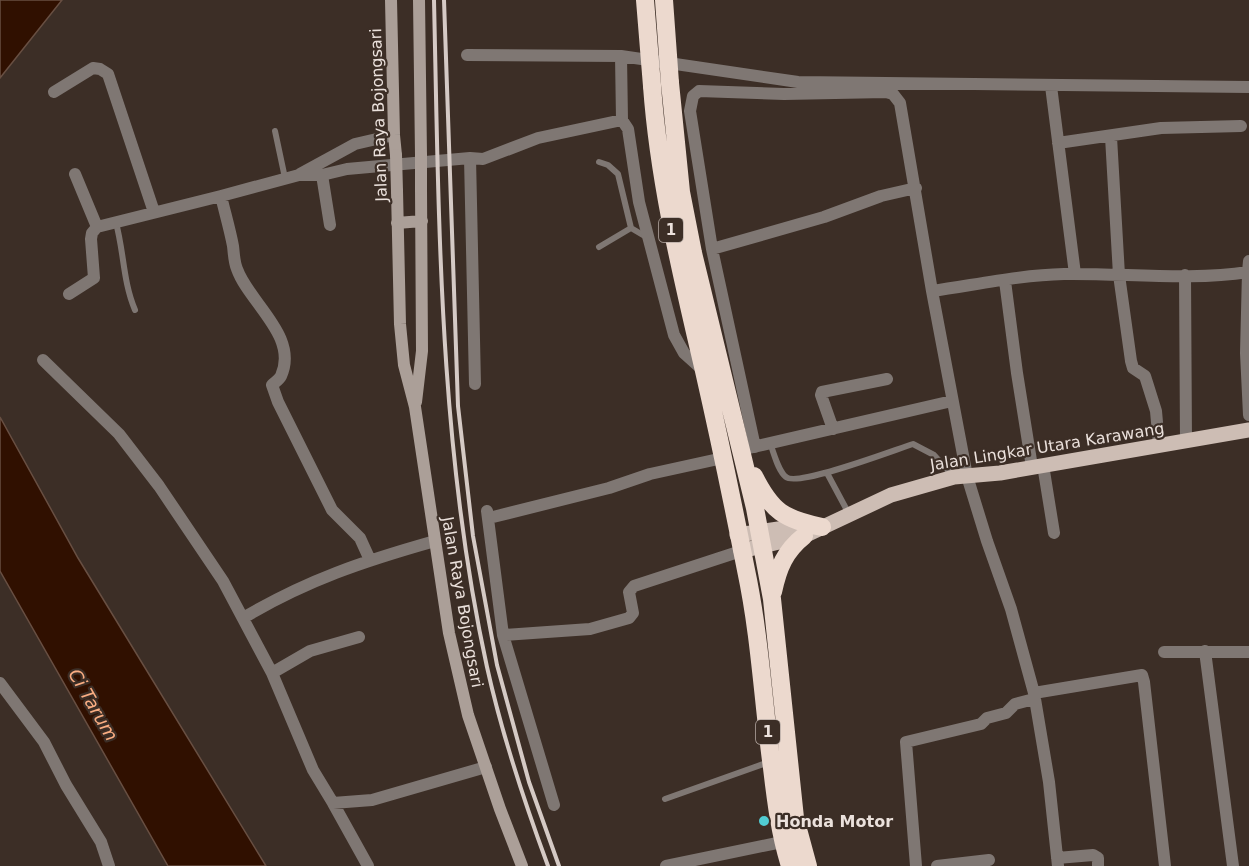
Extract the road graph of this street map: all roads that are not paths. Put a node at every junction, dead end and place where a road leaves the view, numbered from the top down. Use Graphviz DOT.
graph roads {
  1 [pos="392,0"];
  2 [pos="419,0"];
  3 [pos="645,0"];
  4 [pos="664,0"];
  5 [pos="467,55"];
  6 [pos="621,56"];
  7 [pos="1051,86"];
  8 [pos="1249,87"];
  9 [pos="54,92"];
  10 [pos="622,120"];
  11 [pos="1241,126"];
  12 [pos="275,131"];
  13 [pos="394,135"];
  14 [pos="1111,137"];
  15 [pos="1058,143"];
  16 [pos="343,153"];
  17 [pos="470,158"];
  18 [pos="599,162"];
  19 [pos="347,169"];
  20 [pos="75,174"];
  21 [pos="298,175"];
  22 [pos="322,175"];
  23 [pos="285,178"];
  24 [pos="916,188"];
  25 [pos="222,196"];
  26 [pos="154,212"];
  27 [pos="422,221"];
  28 [pos="116,223"];
  29 [pos="397,223"];
  30 [pos="330,225"];
  31 [pos="97,227"];
  32 [pos="631,228"];
  33 [pos="648,238"];
  34 [pos="599,247"];
  35 [pos="712,249"];
  36 [pos="1248,266"];
  37 [pos="1076,274"];
  38 [pos="1119,275"];
  39 [pos="1185,275"];
  40 [pos="1005,281"];
  41 [pos="932,291"];
  42 [pos="69,294"];
  43 [pos="135,310"];
  44 [pos="43,360"];
  45 [pos="704,371"];
  46 [pos="887,379"];
  47 [pos="475,384"];
  48 [pos="952,401"];
  49 [pos="415,407"];
  50 [pos="1249,415"];
  51 [pos="832,429"];
  52 [pos="1249,430"];
  53 [pos="1186,442"];
  54 [pos="770,443"];
  55 [pos="1159,445"];
  56 [pos="748,448"];
  57 [pos="723,458"];
  58 [pos="1038,466"];
  59 [pos="827,473"];
  60 [pos="960,476"];
  61 [pos="849,514"];
  62 [pos="822,527"];
  63 [pos="1054,533"];
  64 [pos="804,536"];
  65 [pos="761,538"];
  66 [pos="435,541"];
  67 [pos="739,543"];
  68 [pos="370,560"];
  69 [pos="772,599"];
  70 [pos="243,618"];
  71 [pos="503,635"];
  72 [pos="359,637"];
  73 [pos="1205,651"];
  74 [pos="1249,651"];
  75 [pos="1164,652"];
  76 [pos="272,673"];
  77 [pos="0,683"];
  78 [pos="1034,696"];
  79 [pos="771,761"];
  80 [pos="486,767"];
  81 [pos="665,799"];
  82 [pos="333,803"];
  83 [pos="554,805"];
  84 [pos="782,842"];
  85 [pos="989,860"];
  86 [pos="1057,862"];
  87 [pos="107,865"];
  88 [pos="368,866"];
  89 [pos="522,866"];
  90 [pos="666,866"];
  91 [pos="785,866"];
  92 [pos="790,866"];
  93 [pos="808,866"];
  94 [pos="916,866"];
  95 [pos="938,866"];
  96 [pos="1098,866"];
  97 [pos="1165,866"];
  98 [pos="1233,866"];
  1 -- 13 [label="street, Jalan Raya Bojongsari"];
  2 -- 27 [label="street, Jalan Raya Bojongsari, bridge"];
  3 -- 45 [label="highway, 1, bridge"];
  4 -- 56 [label="highway, 1, bridge"];
  5 -- 6 [label="street"];
  6 -- 7 [label="street"];
  6 -- 10 [label="street"];
  7 -- 8 [label="street"];
  7 -- 15 [label="street"];
  9 -- 26 [label="street"];
  10 -- 17 [label="street"];
  10 -- 33 [label="street"];
  11 -- 14 [label="street"];
  12 -- 23 [label="lane"];
  13 -- 16 [label="street"];
  13 -- 29 [label="street, Jalan Raya Bojongsari, bridge"];
  14 -- 15 [label="street"];
  14 -- 38 [label="street"];
  15 -- 37 [label="street"];
  16 -- 19 [label="street"];
  16 -- 21 [label="street"];
  17 -- 19 [label="street"];
  17 -- 47 [label="street"];
  18 -- 32 [label="lane"];
  19 -- 22 [label="street"];
  20 -- 31 [label="street"];
  21 -- 22 [label="street"];
  21 -- 23 [label="street"];
  22 -- 30 [label="street"];
  23 -- 25 [label="street"];
  24 -- 35 [label="street"];
  24 -- 35 [label="street"];
  24 -- 41 [label="street"];
  25 -- 26 [label="street"];
  25 -- 68 [label="street"];
  26 -- 28 [label="street"];
  27 -- 29 [label="street"];
  27 -- 49 [label="street, Jalan Raya Bojongsari"];
  28 -- 31 [label="street"];
  28 -- 43 [label="lane"];
  29 -- 49 [label="street, Jalan Raya Bojongsari"];
  31 -- 42 [label="street"];
  32 -- 33 [label="lane"];
  32 -- 34 [label="lane"];
  33 -- 45 [label="street"];
  35 -- 56 [label="street"];
  36 -- 39 [label="street"];
  36 -- 50 [label="street"];
  37 -- 38 [label="street"];
  37 -- 40 [label="street"];
  38 -- 39 [label="street"];
  38 -- 55 [label="street"];
  39 -- 53 [label="street"];
  40 -- 41 [label="street"];
  40 -- 58 [label="street"];
  41 -- 48 [label="street"];
  44 -- 70 [label="street"];
  45 -- 57 [label="highway, 1"];
  46 -- 51 [label="street"];
  48 -- 51 [label="street"];
  48 -- 60 [label="street"];
  49 -- 66 [label="street, Jalan Raya Bojongsari"];
  51 -- 54 [label="street"];
  52 -- 53 [label="main road, Jalan Lingkar Utara Karawang"];
  53 -- 55 [label="main road, Jalan Lingkar Utara Karawang"];
  54 -- 56 [label="street"];
  54 -- 59 [label="lane"];
  55 -- 58 [label="main road, Jalan Lingkar Utara Karawang"];
  56 -- 62 [label="highway"];
  56 -- 65 [label="highway, 1"];
  57 -- 67 [label="highway, 1"];
  57 -- 71 [label="street"];
  58 -- 60 [label="main road, Jalan Lingkar Utara Karawang"];
  58 -- 63 [label="street"];
  59 -- 60 [label="lane"];
  59 -- 61 [label="lane"];
  60 -- 61 [label="main road, Jalan Lingkar Utara Karawang"];
  60 -- 78 [label="street"];
  61 -- 62 [label="main road, Jalan Lingkar Utara Karawang"];
  62 -- 64 [label="main road, Jalan Lingkar Utara Karawang"];
  62 -- 65 [label="main road, Jalan Lingkar Utara Karawang"];
  64 -- 65 [label="main road, Jalan Lingkar Utara Karawang"];
  64 -- 69 [label="highway"];
  65 -- 67 [label="main road, Jalan Lingkar Utara Karawang"];
  65 -- 69 [label="highway, 1"];
  66 -- 68 [label="street"];
  66 -- 80 [label="street, Jalan Raya Bojongsari"];
  67 -- 71 [label="street"];
  67 -- 79 [label="highway, 1"];
  68 -- 70 [label="street"];
  69 -- 93 [label="highway, 1"];
  70 -- 76 [label="street"];
  71 -- 83 [label="street"];
  72 -- 76 [label="street"];
  73 -- 74 [label="street"];
  73 -- 75 [label="street"];
  73 -- 98 [label="street"];
  76 -- 82 [label="street"];
  77 -- 87 [label="street"];
  78 -- 86 [label="street"];
  78 -- 94 [label="street"];
  78 -- 97 [label="street"];
  79 -- 81 [label="lane"];
  79 -- 84 [label="highway, 1"];
  80 -- 82 [label="street"];
  80 -- 89 [label="street, Jalan Raya Bojongsari"];
  82 -- 88 [label="street"];
  84 -- 90 [label="street"];
  84 -- 91 [label="street"];
  84 -- 92 [label="highway, 1"];
  85 -- 95 [label="street"];
  86 -- 96 [label="street"];
}
